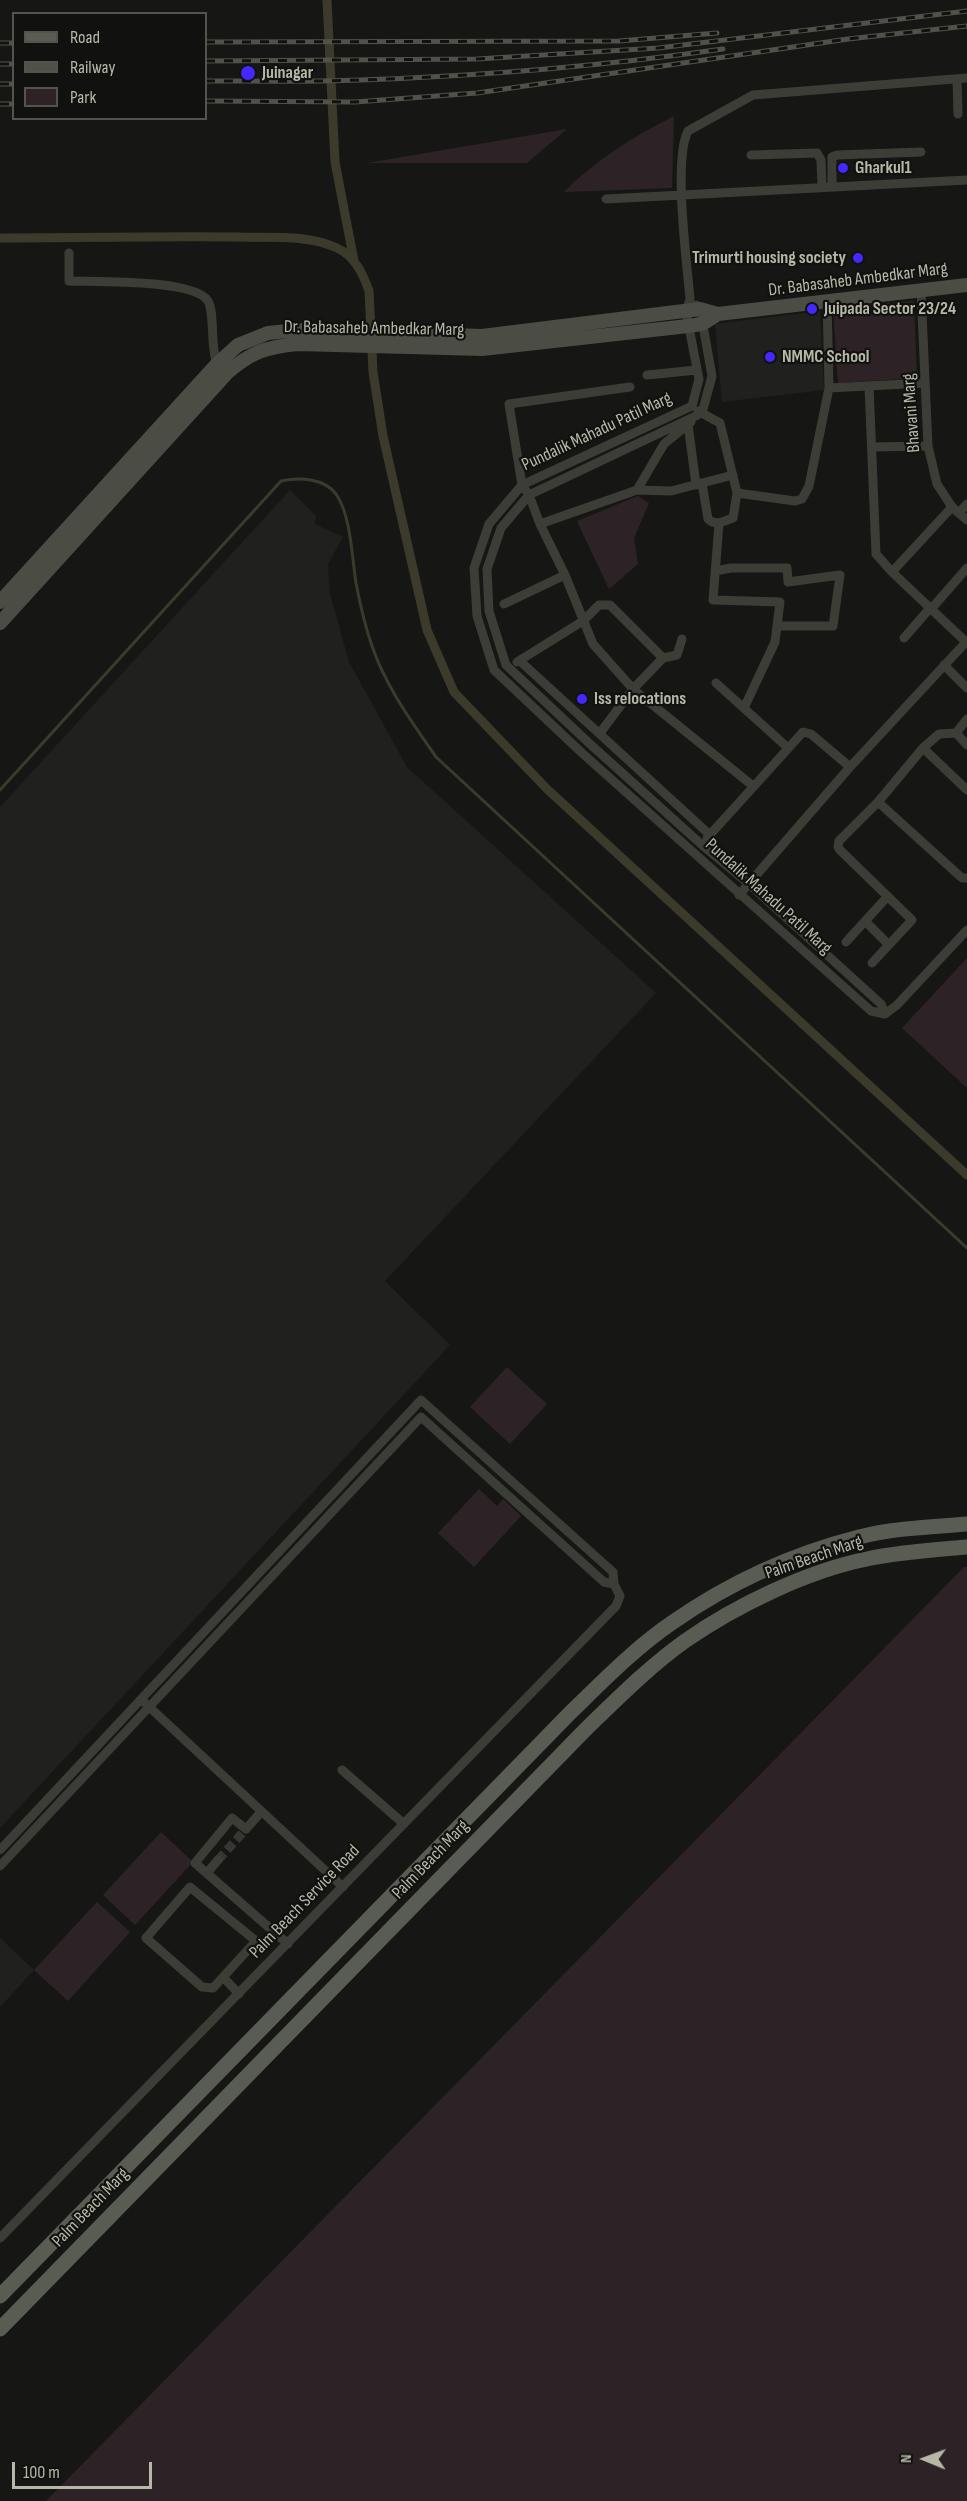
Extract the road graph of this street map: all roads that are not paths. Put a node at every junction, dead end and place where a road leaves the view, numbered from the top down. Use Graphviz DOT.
graph roads {
  1 [pos="957,80"];
  2 [pos="967,80"];
  3 [pos="958,114"];
  4 [pos="921,152"];
  5 [pos="751,155"];
  6 [pos="967,180"];
  7 [pos="827,187"];
  8 [pos="682,196"];
  9 [pos="606,199"];
  10 [pos="69,253"];
  11 [pos="967,285"];
  12 [pos="921,291"];
  13 [pos="827,300"];
  14 [pos="692,307"];
  15 [pos="718,314"];
  16 [pos="695,325"];
  17 [pos="298,337"];
  18 [pos="217,364"];
  19 [pos="697,370"];
  20 [pos="647,375"];
  21 [pos="925,384"];
  22 [pos="869,386"];
  23 [pos="630,387"];
  24 [pos="829,388"];
  25 [pos="692,406"];
  26 [pos="702,413"];
  27 [pos="688,424"];
  28 [pos="928,446"];
  29 [pos="872,447"];
  30 [pos="733,475"];
  31 [pos="699,484"];
  32 [pos="522,485"];
  33 [pos="637,490"];
  34 [pos="737,493"];
  35 [pos="529,495"];
  36 [pos="967,504"];
  37 [pos="98,505"];
  38 [pos="956,510"];
  39 [pos="967,520"];
  40 [pos="719,523"];
  41 [pos="540,524"];
  42 [pos="967,568"];
  43 [pos="715,571"];
  44 [pos="891,572"];
  45 [pos="565,575"];
  46 [pos="0,602"];
  47 [pos="504,604"];
  48 [pos="931,607"];
  49 [pos="583,621"];
  50 [pos="0,623"];
  51 [pos="777,626"];
  52 [pos="904,638"];
  53 [pos="682,639"];
  54 [pos="966,641"];
  55 [pos="663,658"];
  56 [pos="520,661"];
  57 [pos="506,665"];
  58 [pos="944,665"];
  59 [pos="495,670"];
  60 [pos="716,683"];
  61 [pos="967,688"];
  62 [pos="633,689"];
  63 [pos="744,708"];
  64 [pos="967,719"];
  65 [pos="600,733"];
  66 [pos="956,733"];
  67 [pos="967,745"];
  68 [pos="787,747"];
  69 [pos="923,748"];
  70 [pos="850,767"];
  71 [pos="753,786"];
  72 [pos="967,790"];
  73 [pos="878,802"];
  74 [pos="710,835"];
  75 [pos="701,844"];
  76 [pos="693,853"];
  77 [pos="967,878"];
  78 [pos="749,884"];
  79 [pos="739,895"];
  80 [pos="888,896"];
  81 [pos="865,921"];
  82 [pos="967,930"];
  83 [pos="846,942"];
  84 [pos="889,945"];
  85 [pos="872,963"];
  86 [pos="885,1014"];
  87 [pos="421,1400"];
  88 [pos="421,1417"];
  89 [pos="967,1524"];
  90 [pos="967,1547"];
  91 [pos="614,1584"];
  92 [pos="141,1700"];
  93 [pos="149,1707"];
  94 [pos="342,1770"];
  95 [pos="261,1812"];
  96 [pos="404,1824"];
  97 [pos="0,1850"];
  98 [pos="219,1860"];
  99 [pos="0,1866"];
  100 [pos="207,1873"];
  101 [pos="344,1887"];
  102 [pos="288,1944"];
  103 [pos="223,1977"];
  104 [pos="239,1994"];
  105 [pos="0,2238"];
  106 [pos="0,2296"];
  107 [pos="0,2329"];
  1 -- 2 [label="street"];
  1 -- 3 [label="street"];
  1 -- 8 [label="street, Pundalik Mahadu Patil Marg"];
  4 -- 7 [label="street"];
  5 -- 7 [label="street"];
  6 -- 7 [label="street"];
  7 -- 8 [label="street"];
  8 -- 9 [label="street"];
  8 -- 14 [label="street, Pundalik Mahadu Patil Marg"];
  10 -- 18 [label="street"];
  11 -- 12 [label="main road, Dr. Babasaheb Ambedkar Marg"];
  12 -- 13 [label="main road, Dr. Babasaheb Ambedkar Marg"];
  12 -- 21 [label="street, Bhavani Marg"];
  13 -- 15 [label="main road, Dr. Babasaheb Ambedkar Marg"];
  13 -- 24 [label="street"];
  14 -- 15 [label="main road, Dr. Babasaheb Ambedkar Marg"];
  14 -- 16 [label="street, Pundalik Mahadu Patil Marg"];
  14 -- 17 [label="main road, Dr. Babasaheb Ambedkar Marg"];
  15 -- 16 [label="main road, Dr. Babasaheb Ambedkar Marg"];
  16 -- 17 [label="main road, Dr. Babasaheb Ambedkar Marg"];
  16 -- 19 [label="street, Pundalik Mahadu Patil Marg"];
  16 -- 26 [label="street, Pundalik Mahadu Patil Marg"];
  17 -- 18 [label="main road, Dr. Babasaheb Ambedkar Marg"];
  17 -- 37 [label="main road, Dr. Babasaheb Ambedkar Marg"];
  18 -- 37 [label="main road, Dr. Babasaheb Ambedkar Marg"];
  19 -- 20 [label="street"];
  19 -- 25 [label="street, Pundalik Mahadu Patil Marg"];
  21 -- 22 [label="street"];
  21 -- 28 [label="street, Bhavani Marg"];
  22 -- 24 [label="street"];
  22 -- 29 [label="street"];
  23 -- 32 [label="street"];
  24 -- 34 [label="street"];
  25 -- 26 [label="street"];
  25 -- 32 [label="street, Pundalik Mahadu Patil Marg"];
  26 -- 27 [label="street"];
  26 -- 30 [label="street"];
  26 -- 35 [label="street, Pundalik Mahadu Patil Marg"];
  27 -- 31 [label="street"];
  27 -- 33 [label="street"];
  28 -- 29 [label="street"];
  28 -- 38 [label="street, Bhavani Marg"];
  29 -- 44 [label="street"];
  30 -- 31 [label="street"];
  30 -- 34 [label="street"];
  31 -- 33 [label="street"];
  31 -- 40 [label="street"];
  32 -- 35 [label="street"];
  32 -- 59 [label="street, Pundalik Mahadu Patil Marg"];
  33 -- 41 [label="street"];
  34 -- 40 [label="street"];
  35 -- 41 [label="street"];
  35 -- 57 [label="street, Pundalik Mahadu Patil Marg"];
  36 -- 38 [label="street"];
  37 -- 46 [label="main road, Dr. Babasaheb Ambedkar Marg"];
  37 -- 50 [label="main road, Dr. Babasaheb Ambedkar Marg"];
  38 -- 39 [label="street, Bhavani Marg"];
  38 -- 44 [label="street"];
  40 -- 43 [label="street"];
  41 -- 45 [label="street"];
  42 -- 48 [label="street"];
  43 -- 51 [label="street"];
  43 -- 51 [label="street"];
  44 -- 48 [label="street"];
  45 -- 47 [label="street"];
  45 -- 49 [label="street"];
  48 -- 52 [label="street"];
  48 -- 54 [label="street"];
  49 -- 55 [label="street"];
  49 -- 56 [label="street"];
  49 -- 62 [label="street"];
  51 -- 63 [label="street"];
  53 -- 55 [label="street"];
  54 -- 58 [label="street"];
  55 -- 62 [label="street"];
  56 -- 57 [label="street"];
  56 -- 65 [label="street"];
  57 -- 59 [label="street"];
  57 -- 75 [label="street, Pundalik Mahadu Patil Marg"];
  58 -- 61 [label="street"];
  58 -- 70 [label="street"];
  59 -- 76 [label="street, Pundalik Mahadu Patil Marg"];
  60 -- 63 [label="street"];
  62 -- 65 [label="street"];
  62 -- 71 [label="street"];
  63 -- 68 [label="street"];
  64 -- 66 [label="street"];
  65 -- 74 [label="street"];
  66 -- 67 [label="street"];
  66 -- 69 [label="street"];
  68 -- 70 [label="street"];
  68 -- 71 [label="street"];
  69 -- 72 [label="street"];
  69 -- 73 [label="street"];
  70 -- 78 [label="street"];
  71 -- 74 [label="street"];
  73 -- 77 [label="street"];
  73 -- 80 [label="street"];
  74 -- 75 [label="street"];
  75 -- 76 [label="street"];
  75 -- 78 [label="street, Pundalik Mahadu Patil Marg"];
  76 -- 79 [label="street, Pundalik Mahadu Patil Marg"];
  78 -- 79 [label="street"];
  78 -- 86 [label="street, Pundalik Mahadu Patil Marg"];
  79 -- 86 [label="street, Pundalik Mahadu Patil Marg"];
  80 -- 81 [label="street"];
  80 -- 84 [label="street"];
  81 -- 83 [label="street"];
  81 -- 84 [label="street"];
  82 -- 86 [label="street"];
  84 -- 85 [label="street"];
  87 -- 88 [label="street"];
  87 -- 91 [label="street"];
  87 -- 92 [label="street"];
  88 -- 91 [label="street"];
  88 -- 93 [label="street"];
  89 -- 106 [label="main road, Palm Beach Marg"];
  90 -- 107 [label="main road, Palm Beach Marg"];
  91 -- 96 [label="street, Palm Beach Service Road"];
  92 -- 93 [label="street"];
  92 -- 97 [label="street"];
  93 -- 95 [label="street"];
  93 -- 99 [label="street"];
  94 -- 96 [label="street"];
  95 -- 100 [label="street"];
  95 -- 101 [label="street"];
  96 -- 101 [label="street, Palm Beach Service Road"];
  98 -- 100 [label="street"];
  100 -- 102 [label="street"];
  101 -- 102 [label="street, Palm Beach Service Road"];
  102 -- 104 [label="street, Palm Beach Service Road"];
  103 -- 103 [label="street"];
  103 -- 104 [label="street"];
  104 -- 105 [label="street, Palm Beach Service Road"];
}
